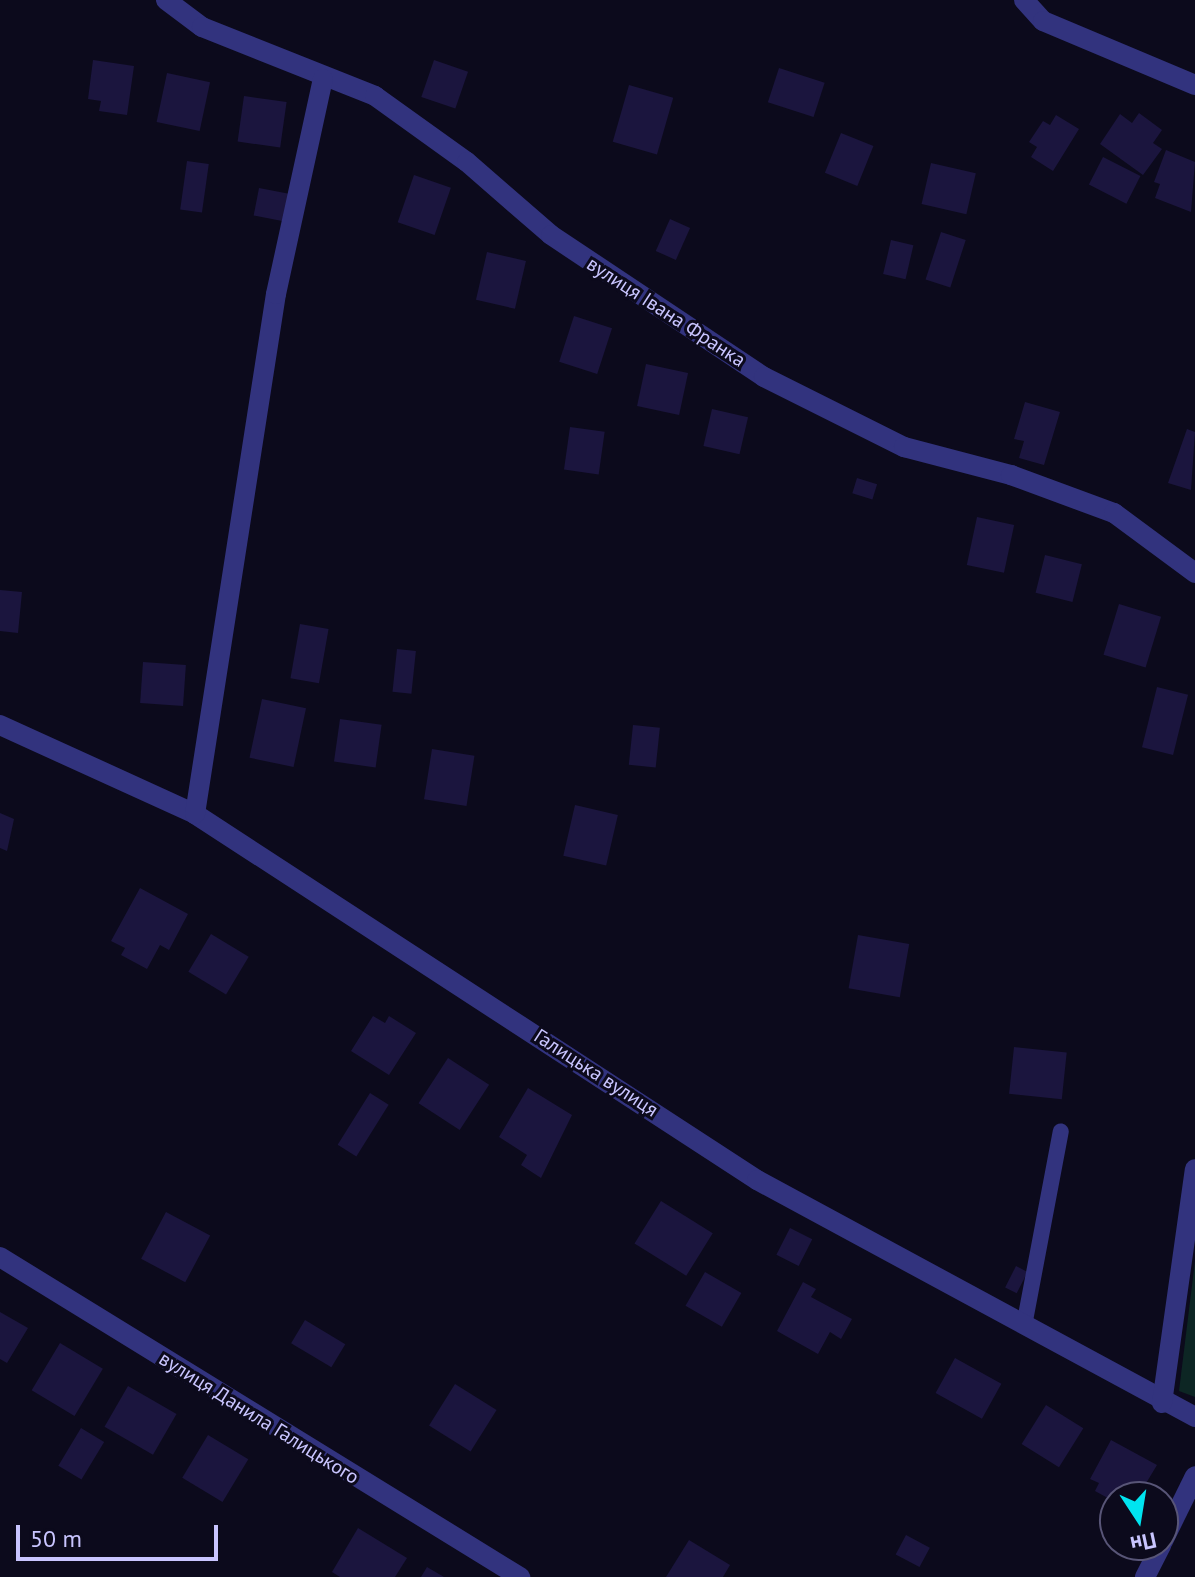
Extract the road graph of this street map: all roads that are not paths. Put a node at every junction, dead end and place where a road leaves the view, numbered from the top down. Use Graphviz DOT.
graph roads {
  1 [pos="166,0"];
  2 [pos="1024,0"];
  3 [pos="323,79"];
  4 [pos="1195,85"];
  5 [pos="1195,573"];
  6 [pos="0,725"];
  7 [pos="195,814"];
  8 [pos="1061,1131"];
  9 [pos="1195,1169"];
  10 [pos="0,1257"];
  11 [pos="1024,1326"];
  12 [pos="1162,1403"];
  13 [pos="1195,1417"];
  14 [pos="1195,1476"];
  15 [pos="1179,1508"];
  16 [pos="520,1577"];
  1 -- 3 [label="street, вулиця Івана Франка"];
  2 -- 4 [label="street"];
  3 -- 5 [label="street, вулиця Івана Франка"];
  3 -- 7 [label="street"];
  6 -- 7 [label="street, Галицька вулиця"];
  7 -- 11 [label="street, Галицька вулиця"];
  8 -- 11 [label="lane"];
  9 -- 12 [label="street"];
  10 -- 16 [label="street, вулиця Данила Галицького"];
  11 -- 12 [label="street, Галицька вулиця"];
  12 -- 13 [label="street, Галицька вулиця"];
  14 -- 15 [label="street"];
}
